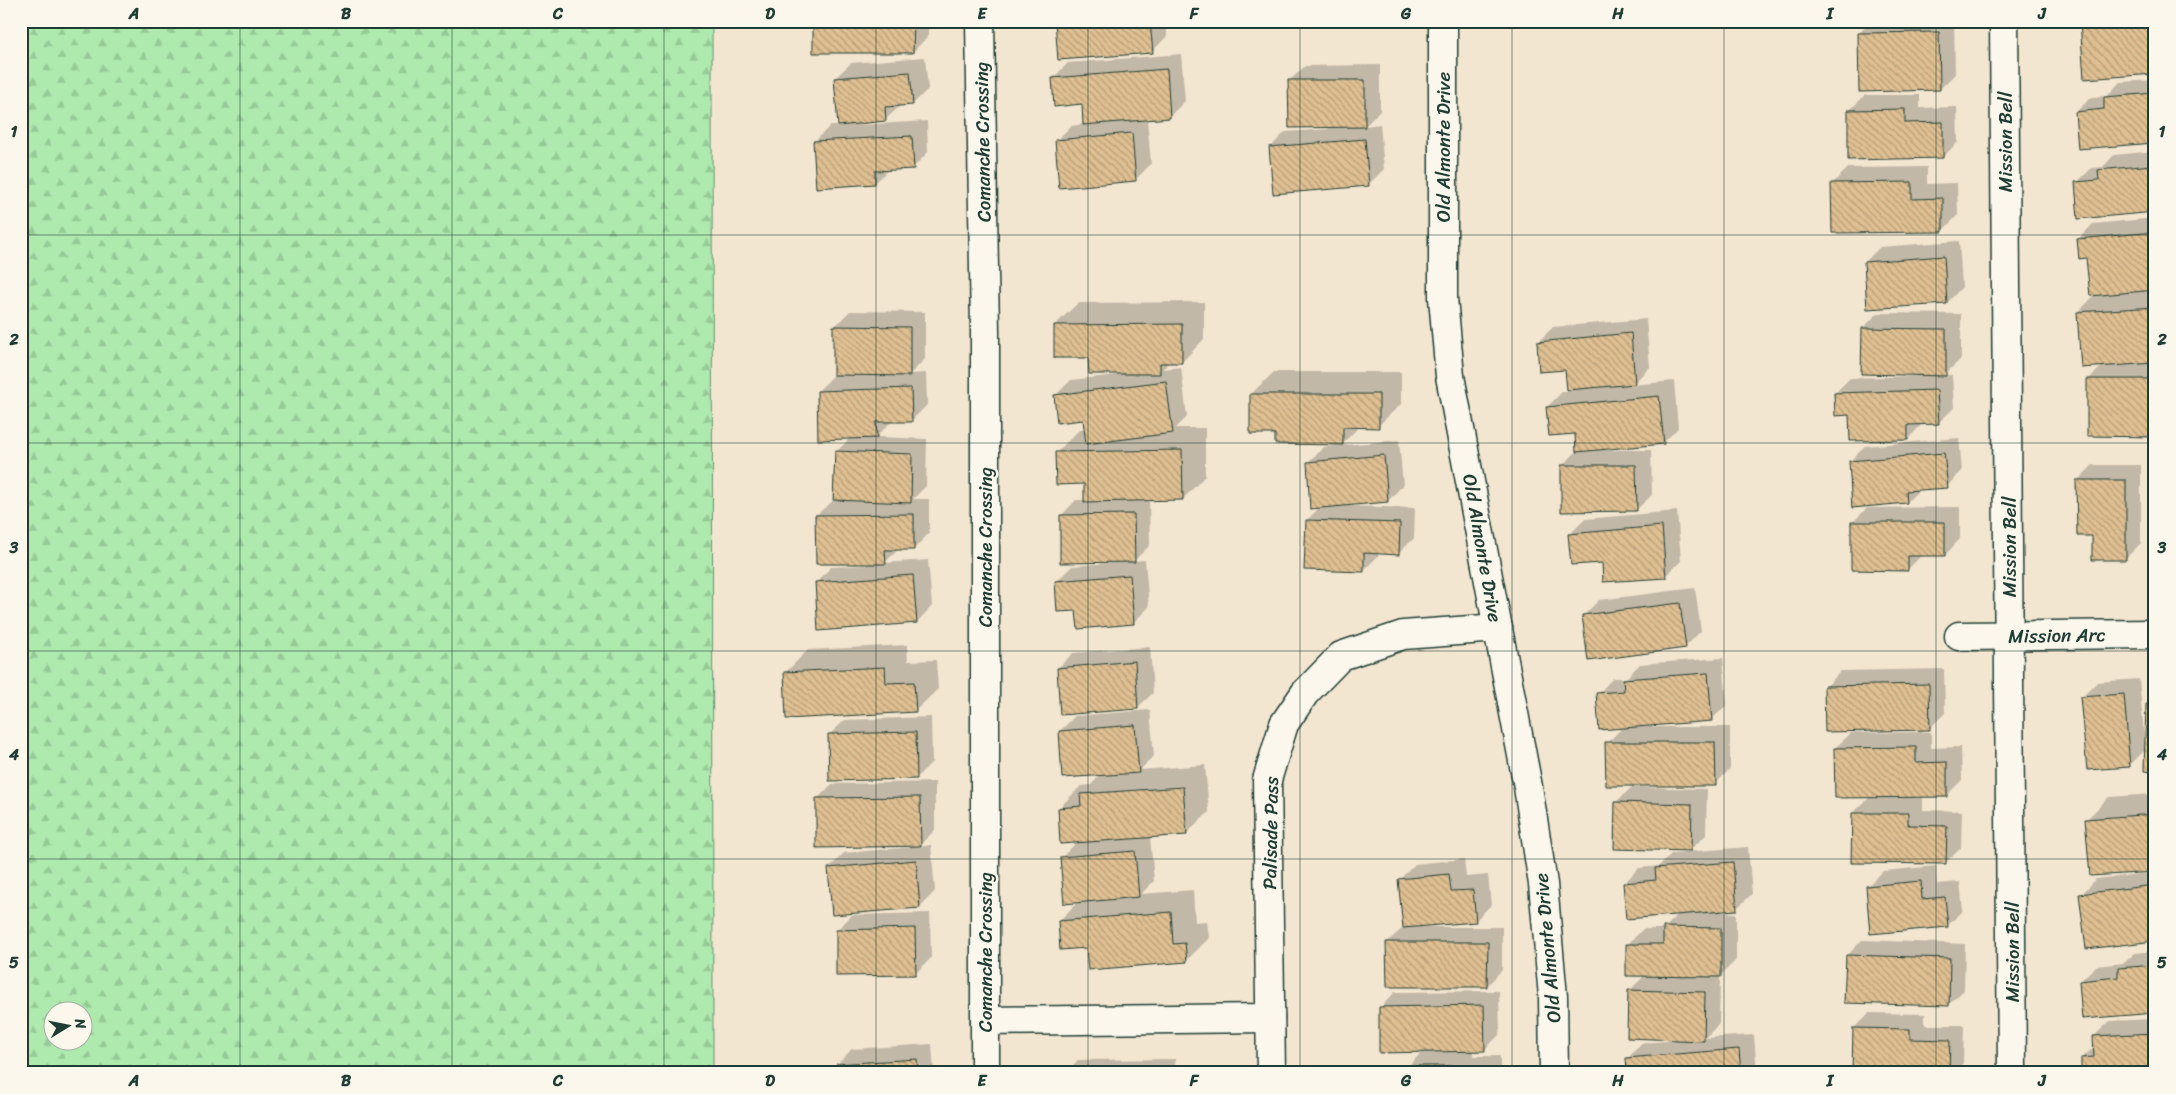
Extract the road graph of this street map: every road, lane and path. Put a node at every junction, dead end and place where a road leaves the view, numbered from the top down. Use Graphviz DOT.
graph roads {
  1 [pos="980,21"];
  2 [pos="1443,21"];
  3 [pos="2004,21"];
  4 [pos="1498,628"];
  5 [pos="2155,634"];
  6 [pos="1959,636"];
  7 [pos="2009,636"];
  8 [pos="1270,1018"];
  9 [pos="985,1021"];
  10 [pos="985,1073"];
  11 [pos="1271,1073"];
  12 [pos="1554,1073"];
  13 [pos="2012,1073"];
  1 -- 9 [label="street, Comanche Crossing"];
  2 -- 4 [label="street, Old Almonte Drive"];
  3 -- 7 [label="street, Mission Bell"];
  4 -- 8 [label="street, Palisade Pass"];
  4 -- 12 [label="street, Old Almonte Drive"];
  5 -- 7 [label="street, Mission Arc"];
  6 -- 7 [label="street, Mission Arc"];
  7 -- 13 [label="street, Mission Bell"];
  8 -- 9 [label="street"];
  8 -- 11 [label="street, Palisade Pass"];
  9 -- 10 [label="street, Comanche Crossing"];
}
